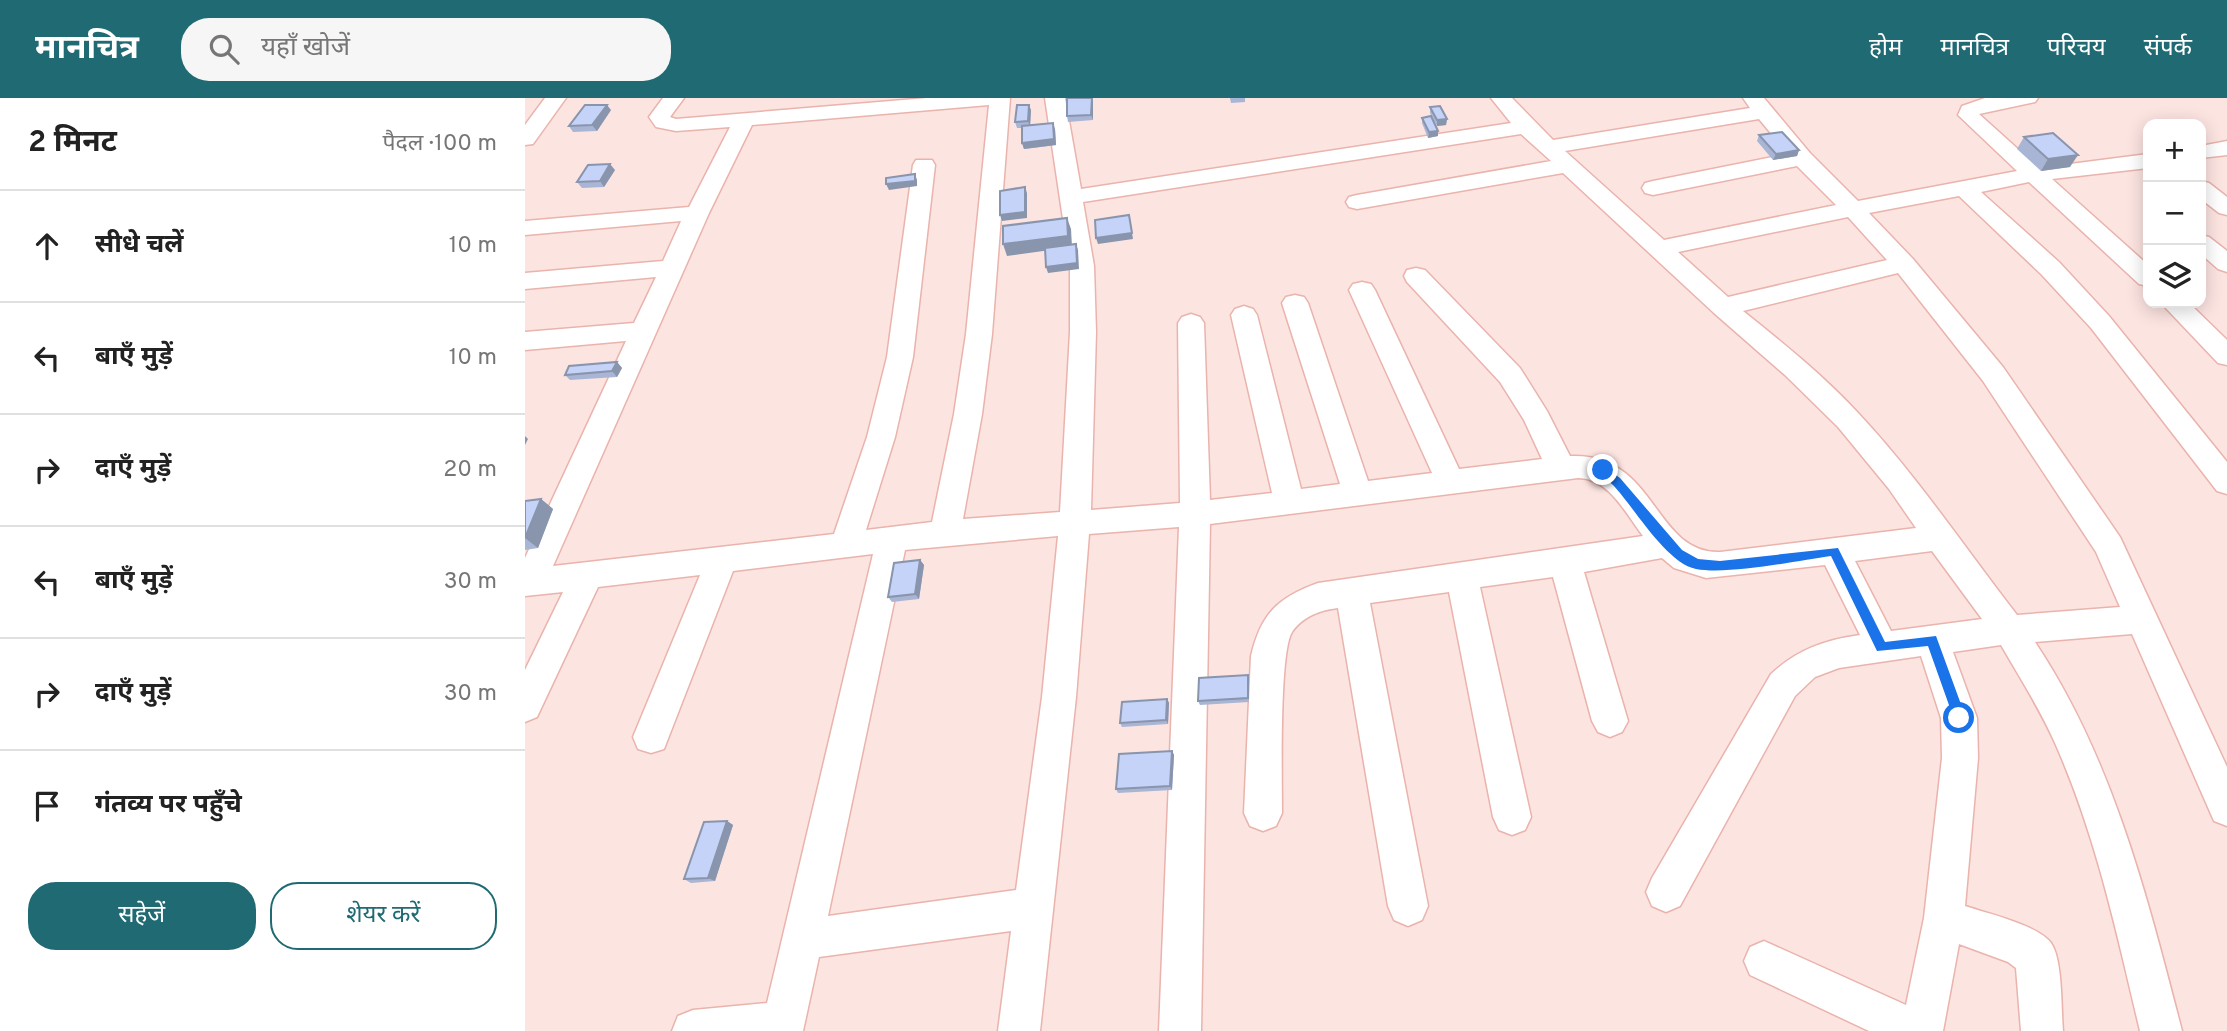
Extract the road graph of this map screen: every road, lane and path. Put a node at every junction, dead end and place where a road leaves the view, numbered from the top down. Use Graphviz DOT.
graph roads {
  1 [pos="556,98"];
  2 [pos="674,98"];
  3 [pos="999,98"];
  4 [pos="1055,98"];
  5 [pos="1501,98"];
  6 [pos="2028,98"];
  7 [pos="936,101"];
  8 [pos="1758,105"];
  9 [pos="745,120"];
  10 [pos="1526,127"];
  11 [pos="525,139"];
  12 [pos="1548,147"];
  13 [pos="2227,148"];
  14 [pos="2206,151"];
  15 [pos="1802,158"];
  16 [pos="2143,162"];
  17 [pos="924,164"];
  18 [pos="1568,164"];
  19 [pos="2033,175"];
  20 [pos="1653,188"];
  21 [pos="1964,188"];
  22 [pos="1071,198"];
  23 [pos="1357,202"];
  24 [pos="1853,209"];
  25 [pos="697,213"];
  26 [pos="525,228"];
  27 [pos="2205,245"];
  28 [pos="1661,248"];
  29 [pos="1904,264"];
  30 [pos="2227,264"];
  31 [pos="672,268"];
  32 [pos="2143,274"];
  33 [pos="1416,276"];
  34 [pos="525,281"];
  35 [pos="1362,290"];
  36 [pos="1295,303"];
  37 [pos="1723,307"];
  38 [pos="2179,308"];
  39 [pos="1244,315"];
  40 [pos="1191,323"];
  41 [pos="644,331"];
  42 [pos="525,341"];
  43 [pos="2227,356"];
  44 [pos="1562,467"];
  45 [pos="1451,483"];
  46 [pos="2227,483"];
  47 [pos="1358,494"];
  48 [pos="1289,503"];
  49 [pos="1195,514"];
  50 [pos="1075,523"];
  51 [pos="946,533"];
  52 [pos="1940,538"];
  53 [pos="892,539"];
  54 [pos="1669,544"];
  55 [pos="846,545"];
  56 [pos="1834,551"];
  57 [pos="722,560"];
  58 [pos="1565,562"];
  59 [pos="587,576"];
  60 [pos="1462,577"];
  61 [pos="528,583"];
  62 [pos="1352,593"];
  63 [pos="2144,619"];
  64 [pos="2009,630"];
  65 [pos="1932,640"];
  66 [pos="1881,647"];
  67 [pos="525,706"];
  68 [pos="1610,721"];
  69 [pos="651,737"];
  70 [pos="2212,745"];
  71 [pos="2227,808"];
  72 [pos="1263,813"];
  73 [pos="1512,817"];
  74 [pos="1666,892"];
  75 [pos="1408,906"];
  76 [pos="1032,908"];
  77 [pos="1944,918"];
  78 [pos="803,939"];
  79 [pos="1764,961"];
  80 [pos="783,1026"];
  81 [pos="693,1031"];
  82 [pos="1019,1031"];
  83 [pos="1180,1031"];
  84 [pos="1916,1031"];
  85 [pos="1922,1031"];
  86 [pos="2042,1031"];
  87 [pos="2161,1031"];
  1 -- 11 [label="street"];
  2 -- 9 [label="street"];
  3 -- 7 [label="street"];
  3 -- 51 [label="street"];
  4 -- 22 [label="street"];
  5 -- 10 [label="street"];
  6 -- 19 [label="street"];
  7 -- 9 [label="street"];
  8 -- 12 [label="street"];
  8 -- 15 [label="street"];
  9 -- 25 [label="street"];
  10 -- 12 [label="street"];
  10 -- 22 [label="street"];
  12 -- 18 [label="street"];
  13 -- 14 [label="street"];
  15 -- 20 [label="street"];
  15 -- 24 [label="street"];
  16 -- 19 [label="street"];
  17 -- 55 [label="street"];
  18 -- 23 [label="street"];
  18 -- 28 [label="street"];
  19 -- 21 [label="street"];
  19 -- 32 [label="street"];
  21 -- 24 [label="street"];
  21 -- 46 [label="street"];
  22 -- 50 [label="street"];
  24 -- 28 [label="street"];
  24 -- 29 [label="street"];
  25 -- 26 [label="street"];
  25 -- 31 [label="street"];
  27 -- 30 [label="street"];
  28 -- 37 [label="street"];
  29 -- 37 [label="street"];
  29 -- 63 [label="street"];
  31 -- 34 [label="street"];
  31 -- 41 [label="street"];
  33 -- 44 [label="street"];
  35 -- 45 [label="street"];
  36 -- 47 [label="street"];
  37 -- 52 [label="street"];
  38 -- 43 [label="street"];
  39 -- 48 [label="street"];
  40 -- 49 [label="street"];
  41 -- 42 [label="street"];
  41 -- 61 [label="street"];
  44 -- 45 [label="street"];
  44 -- 54 [label="street"];
  45 -- 47 [label="street"];
  47 -- 48 [label="street"];
  48 -- 49 [label="street"];
  49 -- 50 [label="street"];
  49 -- 83 [label="street"];
  50 -- 51 [label="street"];
  50 -- 76 [label="street"];
  51 -- 53 [label="street"];
  52 -- 56 [label="street"];
  52 -- 64 [label="street"];
  53 -- 55 [label="street"];
  53 -- 78 [label="street"];
  54 -- 56 [label="street"];
  54 -- 58 [label="street"];
  55 -- 57 [label="street"];
  56 -- 66 [label="street"];
  57 -- 59 [label="street"];
  57 -- 69 [label="street"];
  58 -- 60 [label="street"];
  58 -- 68 [label="street"];
  59 -- 61 [label="street"];
  59 -- 67 [label="street"];
  60 -- 62 [label="street"];
  60 -- 73 [label="street"];
  62 -- 72 [label="street"];
  62 -- 75 [label="street"];
  63 -- 64 [label="street"];
  63 -- 70 [label="street"];
  64 -- 65 [label="street"];
  64 -- 87 [label="street"];
  65 -- 66 [label="street"];
  65 -- 77 [label="street"];
  66 -- 74 [label="street"];
  70 -- 71 [label="street"];
  76 -- 78 [label="street"];
  76 -- 82 [label="street"];
  77 -- 85 [label="street"];
  77 -- 86 [label="street"];
  78 -- 80 [label="street"];
  79 -- 84 [label="street"];
  80 -- 81 [label="street"];
}
